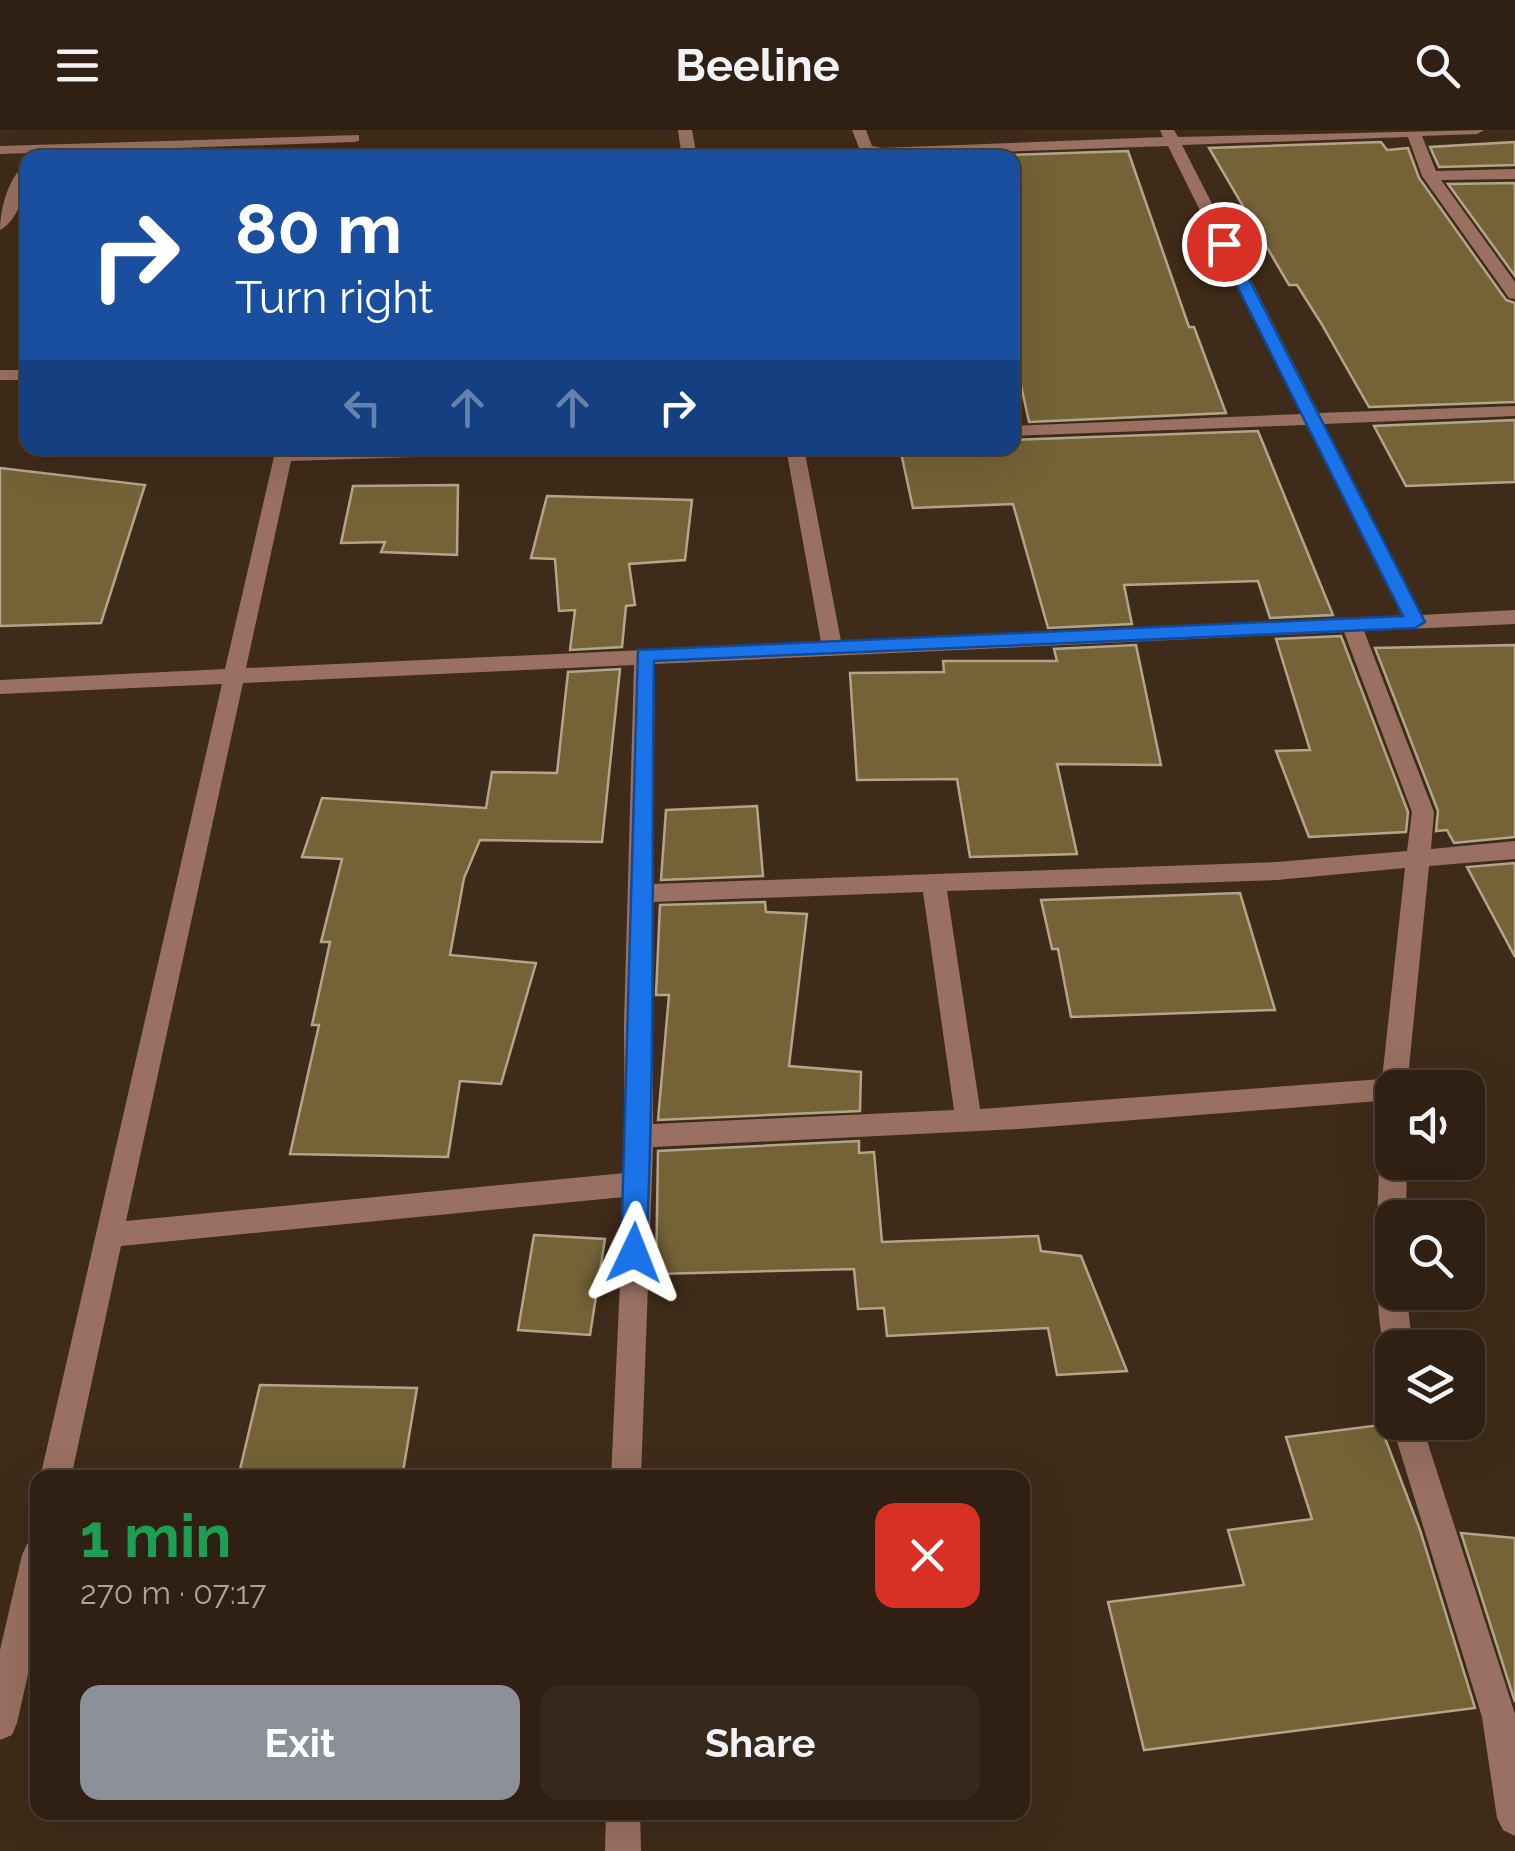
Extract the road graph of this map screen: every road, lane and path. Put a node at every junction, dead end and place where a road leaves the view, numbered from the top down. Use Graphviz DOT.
graph roads {
  1 [pos="1477,130"];
  2 [pos="1413,131"];
  3 [pos="354,134"];
  4 [pos="1170,135"];
  5 [pos="85,150"];
  6 [pos="1002,150"];
  7 [pos="1515,174"];
  8 [pos="1430,176"];
  9 [pos="20,184"];
  10 [pos="0,225"];
  11 [pos="1515,294"];
  12 [pos="1515,412"];
  13 [pos="1309,418"];
  14 [pos="1020,425"];
  15 [pos="283,455"];
  16 [pos="797,455"];
  17 [pos="1515,617"];
  18 [pos="1415,622"];
  19 [pos="1353,628"];
  20 [pos="832,648"];
  21 [pos="645,655"];
  22 [pos="233,676"];
  23 [pos="0,687"];
  24 [pos="1515,850"];
  25 [pos="1420,858"];
  26 [pos="934,883"];
  27 [pos="641,892"];
  28 [pos="1395,1070"];
  29 [pos="1375,1089"];
  30 [pos="968,1121"];
  31 [pos="640,1136"];
  32 [pos="1393,1180"];
  33 [pos="636,1184"];
  34 [pos="107,1235"];
  35 [pos="1396,1330"];
  36 [pos="1412,1440"];
  37 [pos="56,1470"];
  38 [pos="626,1470"];
  39 [pos="30,1590"];
  40 [pos="0,1723"];
  41 [pos="1515,1818"];
  42 [pos="624,1820"];
  43 [pos="623,1851"];
  1 -- 2 [label="street"];
  2 -- 4 [label="street"];
  2 -- 8 [label="street"];
  3 -- 5 [label="street"];
  4 -- 6 [label="street"];
  4 -- 13 [label="street"];
  7 -- 8 [label="street"];
  8 -- 11 [label="street"];
  9 -- 10 [label="street"];
  12 -- 13 [label="street"];
  13 -- 14 [label="street"];
  13 -- 18 [label="street"];
  15 -- 22 [label="street"];
  16 -- 20 [label="street"];
  17 -- 18 [label="street"];
  18 -- 19 [label="street"];
  19 -- 20 [label="street"];
  19 -- 25 [label="street"];
  20 -- 21 [label="street"];
  21 -- 22 [label="street"];
  21 -- 27 [label="street"];
  22 -- 23 [label="street"];
  22 -- 34 [label="street"];
  24 -- 25 [label="street"];
  25 -- 26 [label="street"];
  25 -- 28 [label="street"];
  26 -- 27 [label="street"];
  26 -- 30 [label="street"];
  27 -- 31 [label="street"];
  29 -- 30 [label="street"];
  30 -- 31 [label="street"];
  31 -- 33 [label="street"];
  32 -- 35 [label="street"];
  33 -- 34 [label="street"];
  33 -- 38 [label="street"];
  34 -- 37 [label="street"];
  36 -- 41 [label="street"];
  39 -- 40 [label="street"];
  42 -- 43 [label="street"];
}
